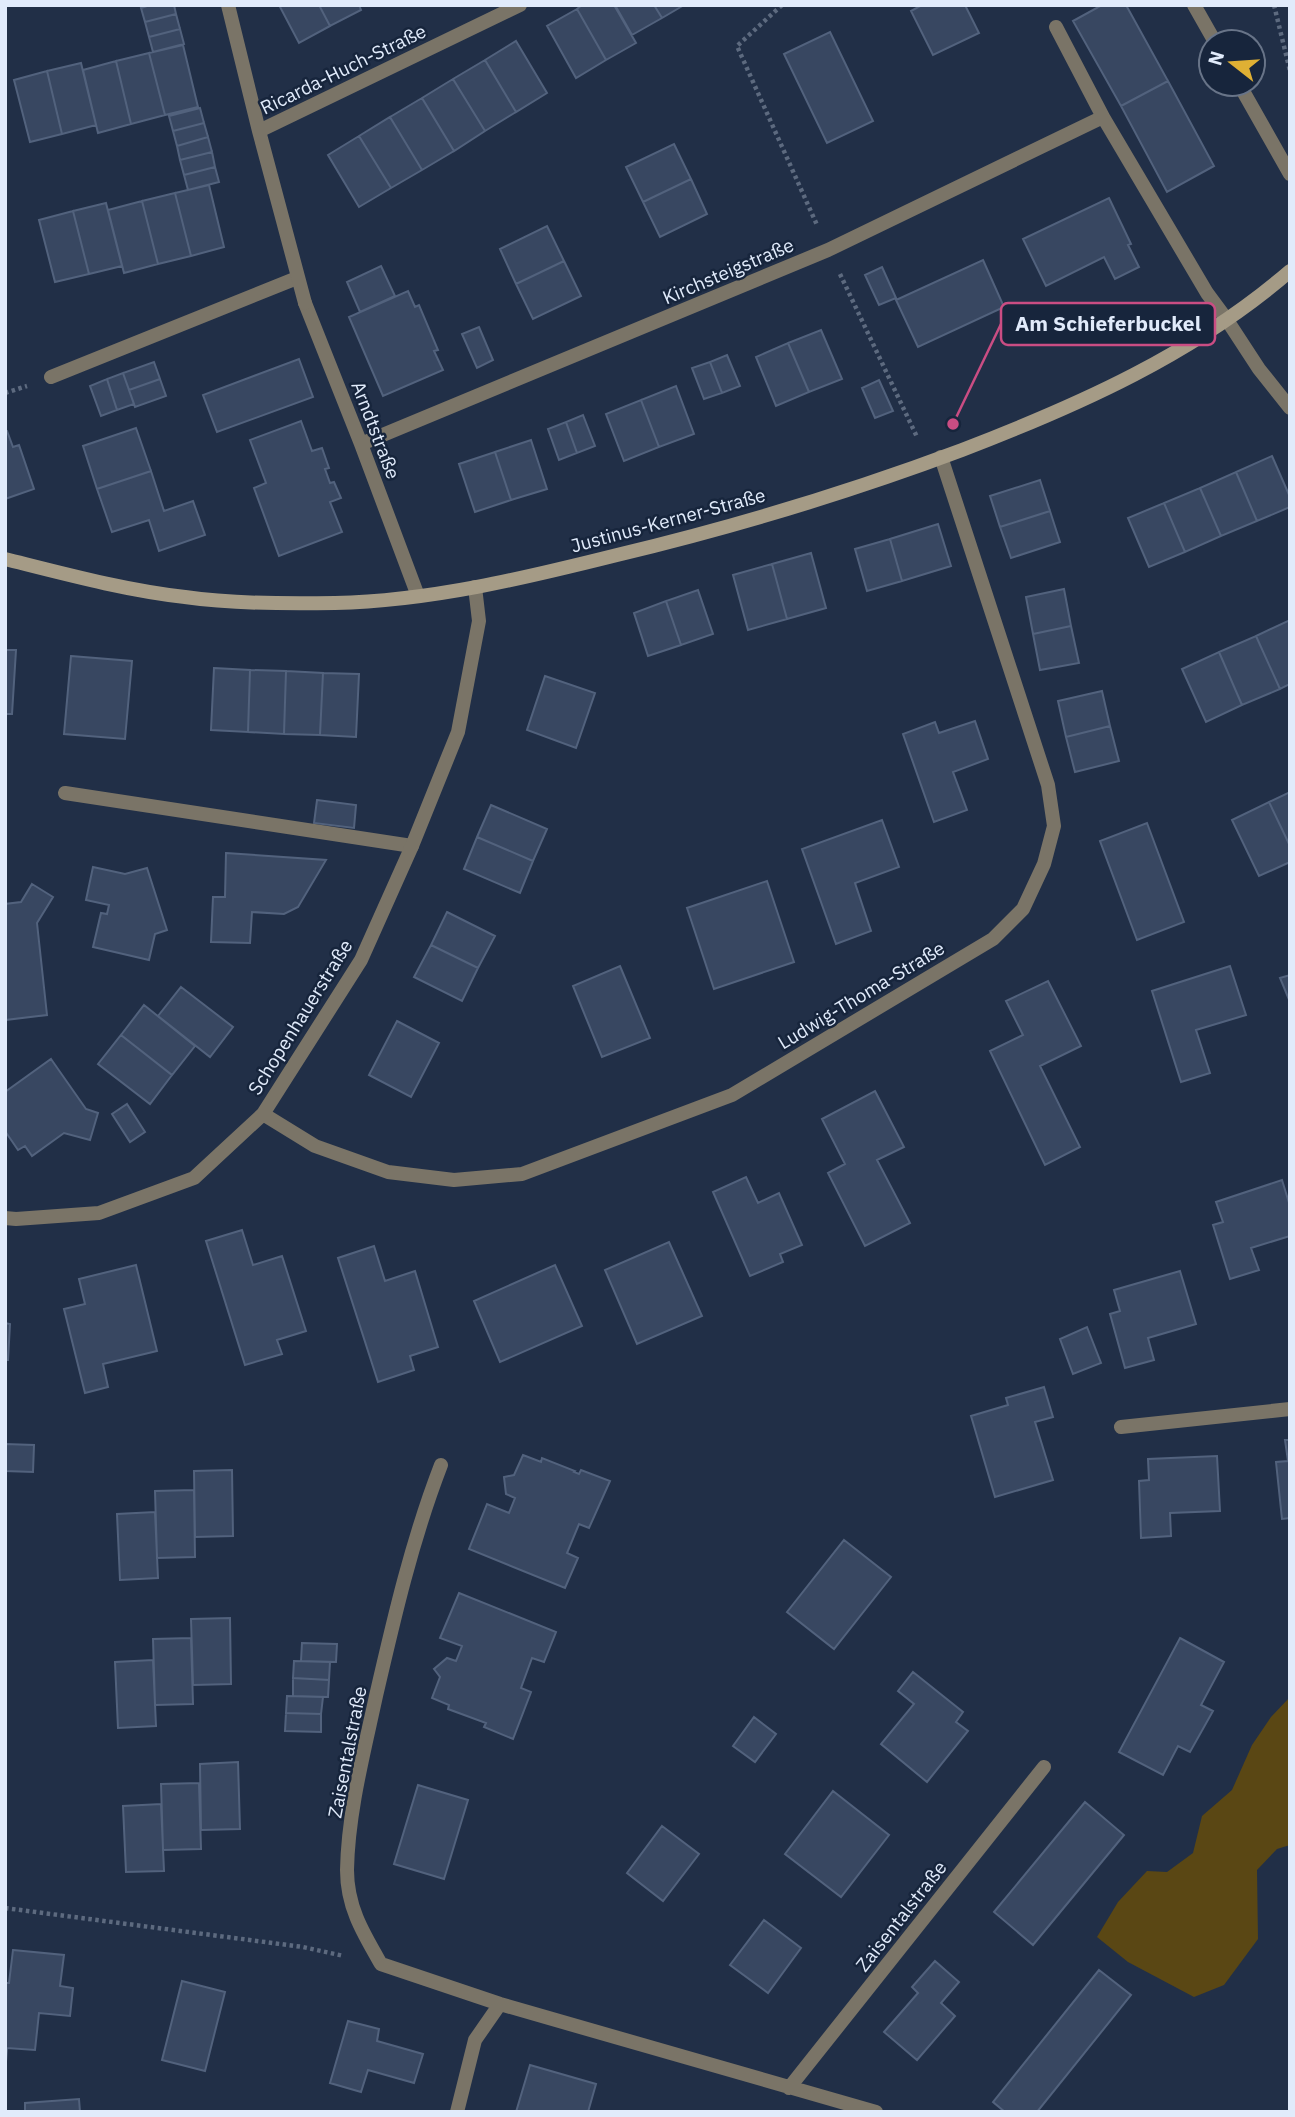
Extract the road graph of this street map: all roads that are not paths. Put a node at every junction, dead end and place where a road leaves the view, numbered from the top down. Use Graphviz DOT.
graph roads {
  1 [pos="229,5"];
  2 [pos="520,5"];
  3 [pos="1194,5"];
  4 [pos="1056,27"];
  5 [pos="1207,28"];
  6 [pos="1247,98"];
  7 [pos="1102,117"];
  8 [pos="259,131"];
  9 [pos="1290,174"];
  10 [pos="1290,271"];
  11 [pos="297,278"];
  12 [pos="1227,320"];
  13 [pos="51,377"];
  14 [pos="1290,408"];
  15 [pos="361,444"];
  16 [pos="942,457"];
  17 [pos="5,559"];
  18 [pos="475,587"];
  19 [pos="418,596"];
  20 [pos="65,793"];
  21 [pos="412,846"];
  22 [pos="263,1114"];
  23 [pos="5,1218"];
  24 [pos="1290,1409"];
  25 [pos="1121,1427"];
  26 [pos="441,1465"];
  27 [pos="1044,1767"];
  28 [pos="500,2004"];
  29 [pos="789,2088"];
  30 [pos="457,2112"];
  31 [pos="876,2112"];
  1 -- 8 [label="street, Arndtstraße"];
  2 -- 8 [label="street, Ricarda-Huch-Straße"];
  3 -- 5 [label="street"];
  4 -- 7 [label="street"];
  6 -- 9 [label="street"];
  7 -- 12 [label="street"];
  7 -- 15 [label="street, Kirchsteigstraße"];
  8 -- 11 [label="street, Arndtstraße"];
  10 -- 12 [label="street, Justinus-Kerner-Straße"];
  11 -- 13 [label="street"];
  11 -- 15 [label="street, Arndtstraße"];
  12 -- 14 [label="street"];
  12 -- 16 [label="street, Justinus-Kerner-Straße"];
  15 -- 19 [label="street, Arndtstraße"];
  16 -- 18 [label="street, Justinus-Kerner-Straße"];
  16 -- 22 [label="street, Ludwig-Thoma-Straße"];
  17 -- 19 [label="street, Justinus-Kerner-Straße"];
  18 -- 19 [label="street, Justinus-Kerner-Straße"];
  18 -- 21 [label="street, Schopenhauerstraße"];
  20 -- 21 [label="street"];
  21 -- 22 [label="street, Schopenhauerstraße"];
  22 -- 23 [label="street, Schopenhauerstraße"];
  24 -- 25 [label="street"];
  26 -- 28 [label="street, Zaisentalstraße"];
  27 -- 29 [label="street, Zaisentalstraße"];
  28 -- 29 [label="street"];
  28 -- 30 [label="street"];
  29 -- 31 [label="street"];
}
